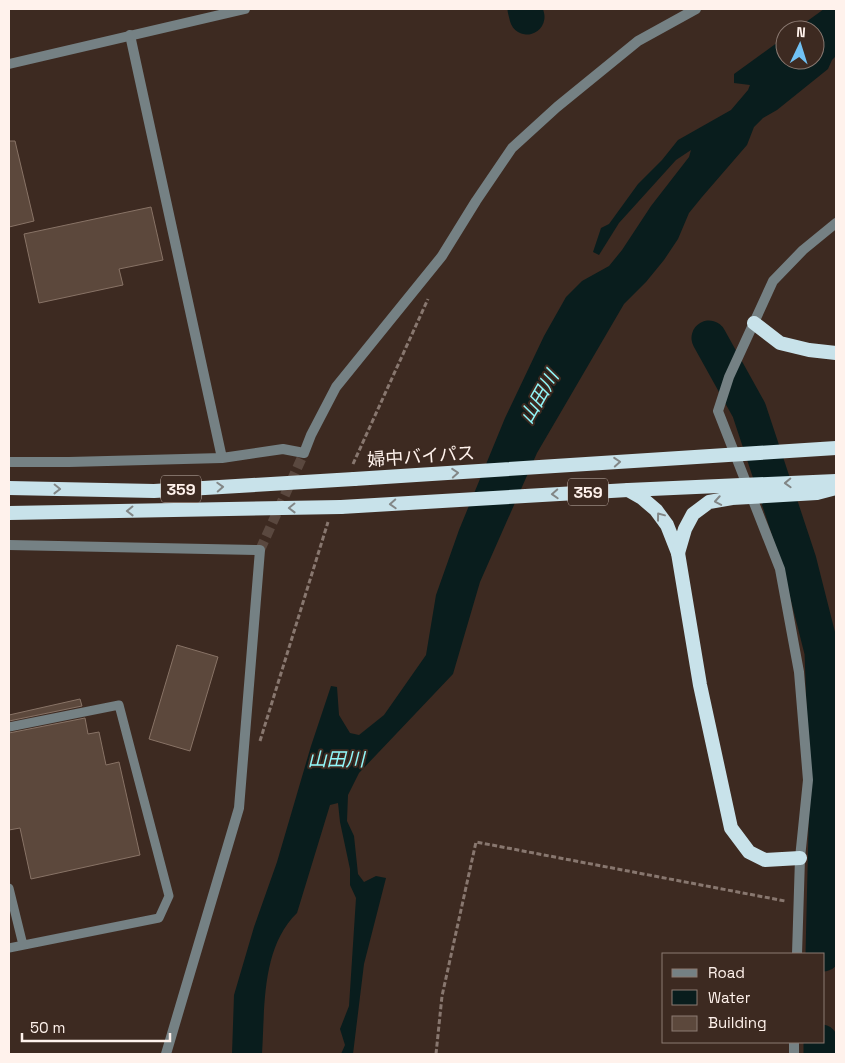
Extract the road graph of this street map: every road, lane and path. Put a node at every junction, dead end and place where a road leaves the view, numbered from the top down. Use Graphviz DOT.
graph roads {
  1 [pos="245,9"];
  2 [pos="696,9"];
  3 [pos="130,35"];
  4 [pos="9,64"];
  5 [pos="836,223"];
  6 [pos="429,298"];
  7 [pos="754,324"];
  8 [pos="836,353"];
  9 [pos="836,448"];
  10 [pos="222,458"];
  11 [pos="9,462"];
  12 [pos="350,479"];
  13 [pos="836,481"];
  14 [pos="9,488"];
  15 [pos="836,488"];
  16 [pos="628,490"];
  17 [pos="337,507"];
  18 [pos="9,513"];
  19 [pos="9,545"];
  20 [pos="678,553"];
  21 [pos="9,727"];
  22 [pos="257,748"];
  23 [pos="800,858"];
  24 [pos="9,888"];
  25 [pos="798,904"];
  26 [pos="23,945"];
  27 [pos="9,948"];
  28 [pos="797,953"];
  29 [pos="166,1054"];
  30 [pos="436,1054"];
  1 -- 3 [label="street"];
  2 -- 10 [label="street"];
  3 -- 4 [label="street"];
  3 -- 10 [label="street"];
  5 -- 7 [label="street"];
  6 -- 12 [label="path"];
  7 -- 8 [label="highway"];
  7 -- 23 [label="street"];
  12 -- 9 [label="highway, 婦中バイパス / 359, one-way, bridge"];
  10 -- 11 [label="street"];
  14 -- 12 [label="highway, 婦中バイパス / 359, one-way"];
  13 -- 16 [label="highway, 359, one-way, bridge"];
  15 -- 20 [label="highway, one-way, bridge"];
  16 -- 17 [label="highway, 359, one-way, bridge"];
  20 -- 16 [label="highway, one-way, bridge"];
  17 -- 18 [label="highway, 359, one-way"];
  17 -- 22 [label="path"];
  19 -- 29 [label="street"];
  20 -- 23 [label="highway"];
  21 -- 26 [label="lane"];
  23 -- 25 [label="street"];
  24 -- 26 [label="lane"];
  25 -- 28 [label="street"];
  25 -- 30 [label="path"];
  26 -- 27 [label="lane"];
}
